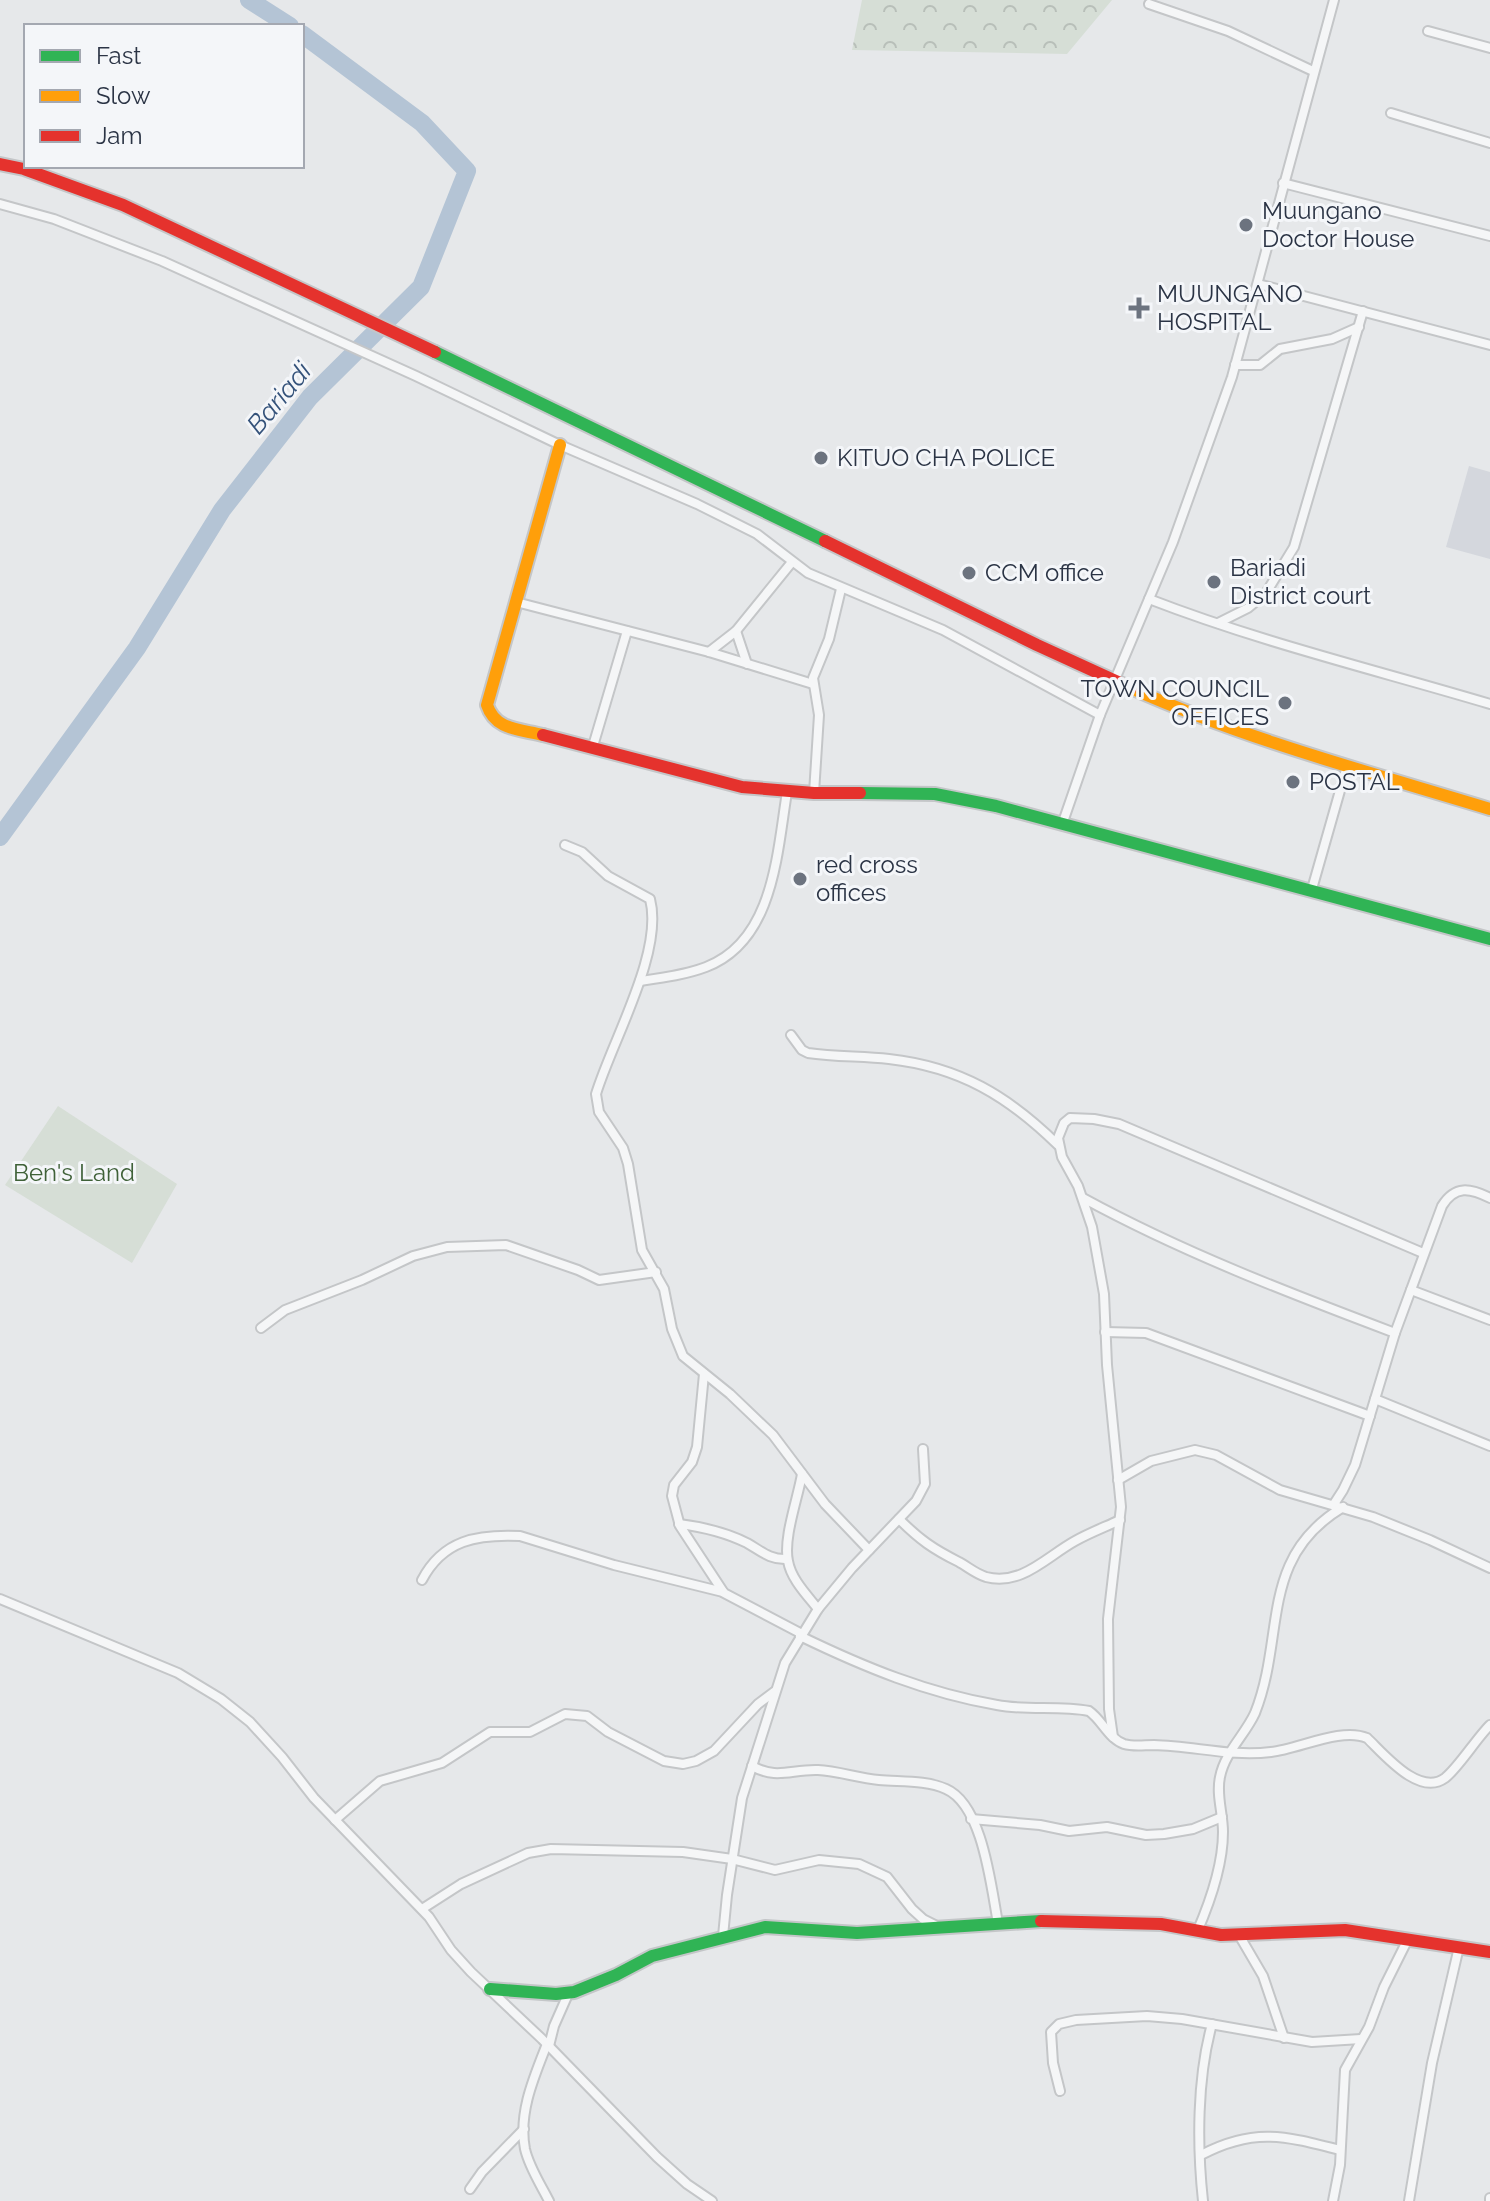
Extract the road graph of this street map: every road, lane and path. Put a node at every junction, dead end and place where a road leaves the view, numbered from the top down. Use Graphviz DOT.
graph roads {
  1 [pos="1334,0"];
  2 [pos="1149,4"];
  3 [pos="1428,31"];
  4 [pos="1490,48"];
  5 [pos="1313,71"];
  6 [pos="1391,113"];
  7 [pos="1490,143"];
  8 [pos="0,164"];
  9 [pos="1283,183"];
  10 [pos="0,204"];
  11 [pos="1490,236"];
  12 [pos="1258,284"];
  13 [pos="1363,311"];
  14 [pos="1359,327"];
  15 [pos="1490,345"];
  16 [pos="1235,365"];
  17 [pos="560,445"];
  18 [pos="792,562"];
  19 [pos="841,589"];
  20 [pos="1149,599"];
  21 [pos="516,602"];
  22 [pos="1218,623"];
  23 [pos="627,631"];
  24 [pos="736,631"];
  25 [pos="709,652"];
  26 [pos="747,664"];
  27 [pos="1115,679"];
  28 [pos="813,684"];
  29 [pos="1490,704"];
  30 [pos="1100,715"];
  31 [pos="593,746"];
  32 [pos="1347,766"];
  33 [pos="787,792"];
  34 [pos="814,793"];
  35 [pos="1490,809"];
  36 [pos="1063,822"];
  37 [pos="565,845"];
  38 [pos="1312,889"];
  39 [pos="1490,939"];
  40 [pos="640,981"];
  41 [pos="791,1035"];
  42 [pos="1058,1145"];
  43 [pos="1082,1197"];
  44 [pos="1490,1198"];
  45 [pos="1423,1253"];
  46 [pos="656,1272"];
  47 [pos="1411,1290"];
  48 [pos="1490,1320"];
  49 [pos="261,1328"];
  50 [pos="1105,1332"];
  51 [pos="1395,1333"];
  52 [pos="704,1374"];
  53 [pos="1375,1399"];
  54 [pos="1370,1416"];
  55 [pos="1490,1446"];
  56 [pos="923,1449"];
  57 [pos="802,1474"];
  58 [pos="1118,1480"];
  59 [pos="1338,1506"];
  60 [pos="899,1519"];
  61 [pos="1120,1520"];
  62 [pos="679,1524"];
  63 [pos="869,1550"];
  64 [pos="787,1559"];
  65 [pos="1490,1568"];
  66 [pos="422,1580"];
  67 [pos="724,1593"];
  68 [pos="0,1599"];
  69 [pos="818,1609"];
  70 [pos="801,1635"];
  71 [pos="775,1692"];
  72 [pos="1490,1725"];
  73 [pos="1113,1737"];
  74 [pos="1229,1753"];
  75 [pos="752,1766"];
  76 [pos="1222,1817"];
  77 [pos="971,1819"];
  78 [pos="335,1820"];
  79 [pos="732,1859"];
  80 [pos="422,1909"];
  81 [pos="998,1923"];
  82 [pos="942,1929"];
  83 [pos="1197,1932"];
  84 [pos="1239,1935"];
  85 [pos="723,1936"];
  86 [pos="1408,1939"];
  87 [pos="1459,1947"];
  88 [pos="1490,1952"];
  89 [pos="490,1989"];
  90 [pos="569,1992"];
  91 [pos="1212,2024"];
  92 [pos="1284,2038"];
  93 [pos="1361,2039"];
  94 [pos="548,2045"];
  95 [pos="1060,2091"];
  96 [pos="524,2129"];
  97 [pos="1340,2150"];
  98 [pos="1201,2155"];
  99 [pos="470,2189"];
  100 [pos="549,2201"];
  101 [pos="712,2201"];
  102 [pos="1203,2201"];
  103 [pos="1333,2201"];
  104 [pos="1409,2201"];
  1 -- 5 [label="street"];
  2 -- 5 [label="street"];
  3 -- 4 [label="street"];
  5 -- 9 [label="street"];
  6 -- 7 [label="street"];
  8 -- 27 [label="main road"];
  9 -- 11 [label="street"];
  9 -- 12 [label="street"];
  10 -- 17 [label="street"];
  12 -- 13 [label="street"];
  12 -- 16 [label="street"];
  13 -- 14 [label="street"];
  13 -- 15 [label="street"];
  14 -- 16 [label="street"];
  14 -- 22 [label="street"];
  16 -- 20 [label="street"];
  17 -- 18 [label="street"];
  17 -- 21 [label="main road"];
  18 -- 19 [label="street"];
  18 -- 24 [label="street"];
  19 -- 28 [label="street"];
  19 -- 30 [label="street"];
  20 -- 22 [label="street"];
  20 -- 27 [label="street"];
  21 -- 23 [label="street"];
  21 -- 31 [label="main road"];
  22 -- 29 [label="street"];
  23 -- 25 [label="street"];
  23 -- 31 [label="street"];
  24 -- 25 [label="street"];
  24 -- 26 [label="street"];
  25 -- 26 [label="street"];
  26 -- 28 [label="street"];
  27 -- 30 [label="street"];
  27 -- 32 [label="main road"];
  28 -- 34 [label="street"];
  30 -- 36 [label="street"];
  31 -- 33 [label="main road"];
  32 -- 35 [label="main road"];
  32 -- 38 [label="street"];
  33 -- 34 [label="main road"];
  33 -- 40 [label="street"];
  34 -- 36 [label="main road"];
  36 -- 38 [label="main road"];
  37 -- 40 [label="street"];
  38 -- 39 [label="main road"];
  40 -- 46 [label="street"];
  41 -- 42 [label="street"];
  42 -- 43 [label="street"];
  42 -- 45 [label="street"];
  43 -- 50 [label="street"];
  43 -- 51 [label="street"];
  44 -- 45 [label="street"];
  45 -- 47 [label="street"];
  46 -- 49 [label="street"];
  46 -- 52 [label="street"];
  47 -- 48 [label="street"];
  47 -- 51 [label="street"];
  50 -- 54 [label="street"];
  50 -- 58 [label="street"];
  51 -- 53 [label="street"];
  52 -- 57 [label="street"];
  52 -- 62 [label="street"];
  53 -- 54 [label="street"];
  53 -- 55 [label="street"];
  54 -- 59 [label="street"];
  56 -- 60 [label="street"];
  57 -- 63 [label="street"];
  57 -- 64 [label="street"];
  58 -- 59 [label="street"];
  58 -- 61 [label="street"];
  59 -- 65 [label="street"];
  59 -- 74 [label="street"];
  60 -- 61 [label="street"];
  60 -- 63 [label="street"];
  61 -- 73 [label="street"];
  62 -- 64 [label="street"];
  62 -- 67 [label="street"];
  63 -- 69 [label="street"];
  64 -- 69 [label="street"];
  66 -- 67 [label="street"];
  67 -- 70 [label="street"];
  68 -- 78 [label="street"];
  69 -- 70 [label="street"];
  70 -- 71 [label="street"];
  70 -- 73 [label="street"];
  71 -- 75 [label="street"];
  71 -- 78 [label="street"];
  72 -- 74 [label="street"];
  73 -- 74 [label="street"];
  74 -- 76 [label="street"];
  75 -- 77 [label="street"];
  75 -- 79 [label="street"];
  76 -- 77 [label="street"];
  76 -- 83 [label="street"];
  77 -- 81 [label="street"];
  78 -- 80 [label="street"];
  79 -- 80 [label="street"];
  79 -- 82 [label="street"];
  79 -- 85 [label="street"];
  80 -- 89 [label="street"];
  81 -- 82 [label="main road"];
  81 -- 83 [label="main road"];
  82 -- 85 [label="main road"];
  83 -- 84 [label="main road"];
  84 -- 86 [label="main road"];
  84 -- 92 [label="street"];
  85 -- 90 [label="main road"];
  86 -- 87 [label="main road"];
  86 -- 93 [label="street"];
  87 -- 88 [label="main road"];
  87 -- 104 [label="street"];
  89 -- 90 [label="main road"];
  89 -- 94 [label="street"];
  90 -- 94 [label="street"];
  91 -- 92 [label="street"];
  91 -- 95 [label="street"];
  91 -- 98 [label="street"];
  92 -- 93 [label="street"];
  93 -- 97 [label="street"];
  94 -- 96 [label="street"];
  94 -- 101 [label="street"];
  96 -- 99 [label="street"];
  96 -- 100 [label="street"];
  97 -- 98 [label="street"];
  97 -- 103 [label="street"];
  98 -- 102 [label="street"];
}
